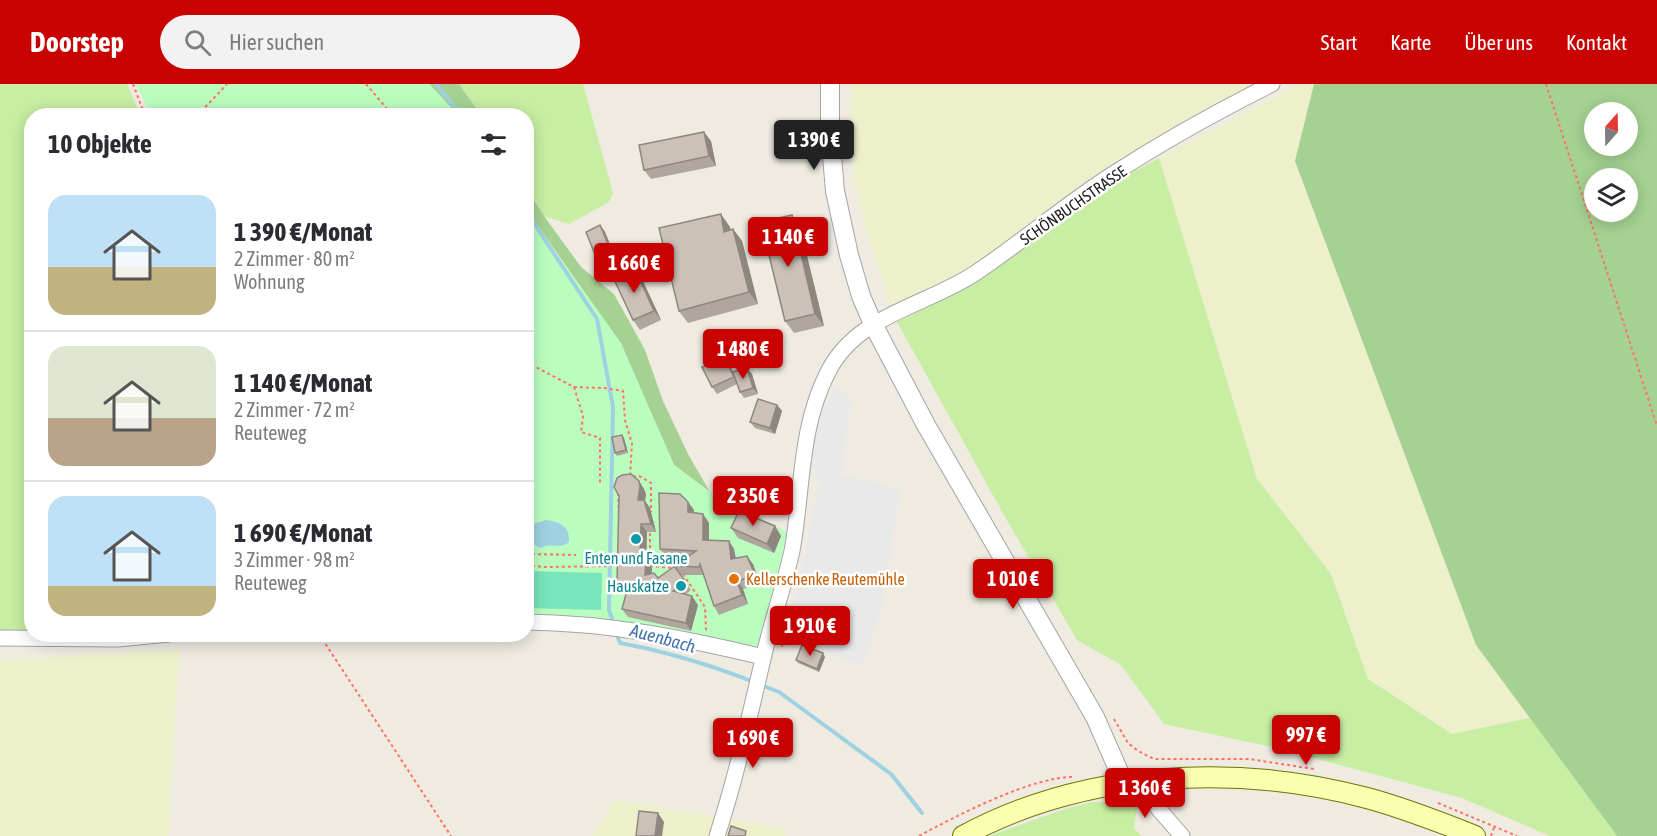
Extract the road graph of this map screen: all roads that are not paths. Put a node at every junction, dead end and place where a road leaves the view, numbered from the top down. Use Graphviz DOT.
graph roads {
  1 [pos="830,84"];
  2 [pos="1272,84"];
  3 [pos="873,324"];
  4 [pos="534,622"];
  5 [pos="0,638"];
  6 [pos="24,638"];
  7 [pos="762,664"];
  8 [pos="1149,781"];
  9 [pos="1124,783"];
  10 [pos="717,836"];
  11 [pos="963,836"];
  12 [pos="1182,836"];
  13 [pos="1475,836"];
  1 -- 3 [label="street"];
  2 -- 3 [label="street, SCHÖNBUCHSTRASSE"];
  3 -- 7 [label="street, SCHÖNBUCHSTRASSE"];
  3 -- 9 [label="street"];
  4 -- 7 [label="street"];
  5 -- 6 [label="street"];
  7 -- 10 [label="street, SCHÖNBUCHSTRASSE"];
  8 -- 9 [label="main road"];
  8 -- 12 [label="street"];
  8 -- 13 [label="main road"];
  9 -- 11 [label="main road"];
}
